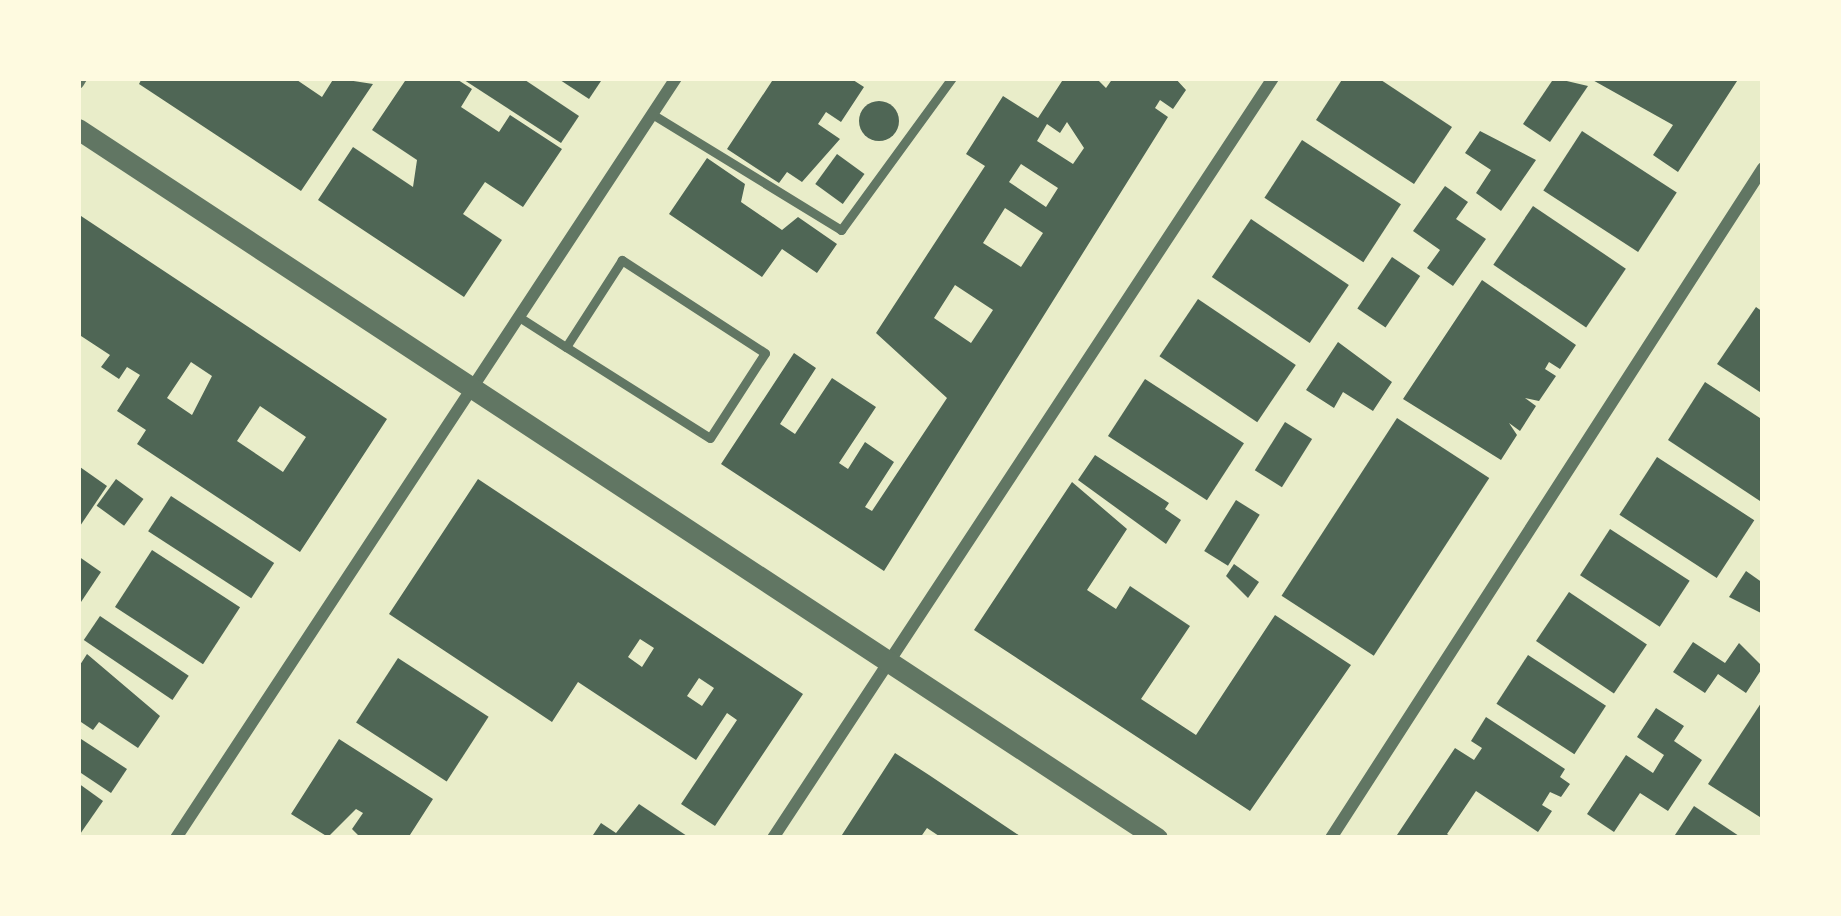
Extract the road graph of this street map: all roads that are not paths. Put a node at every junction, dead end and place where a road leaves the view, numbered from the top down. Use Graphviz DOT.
graph roads {
  1 [pos="676,78"];
  2 [pos="952,78"];
  3 [pos="1273,78"];
  4 [pos="652,114"];
  5 [pos="78,129"];
  6 [pos="1763,168"];
  7 [pos="519,317"];
  8 [pos="566,347"];
  9 [pos="472,388"];
  10 [pos="889,662"];
  11 [pos="176,838"];
  12 [pos="773,838"];
  13 [pos="1157,838"];
  14 [pos="1331,838"];
  1 -- 4 [label="street"];
  2 -- 4 [label="lane"];
  3 -- 10 [label="street"];
  4 -- 7 [label="street"];
  5 -- 9 [label="street"];
  6 -- 14 [label="street"];
  7 -- 8 [label="lane"];
  7 -- 9 [label="street"];
  8 -- 8 [label="lane"];
  9 -- 10 [label="street"];
  9 -- 11 [label="street"];
  10 -- 12 [label="street"];
  10 -- 13 [label="street"];
}
